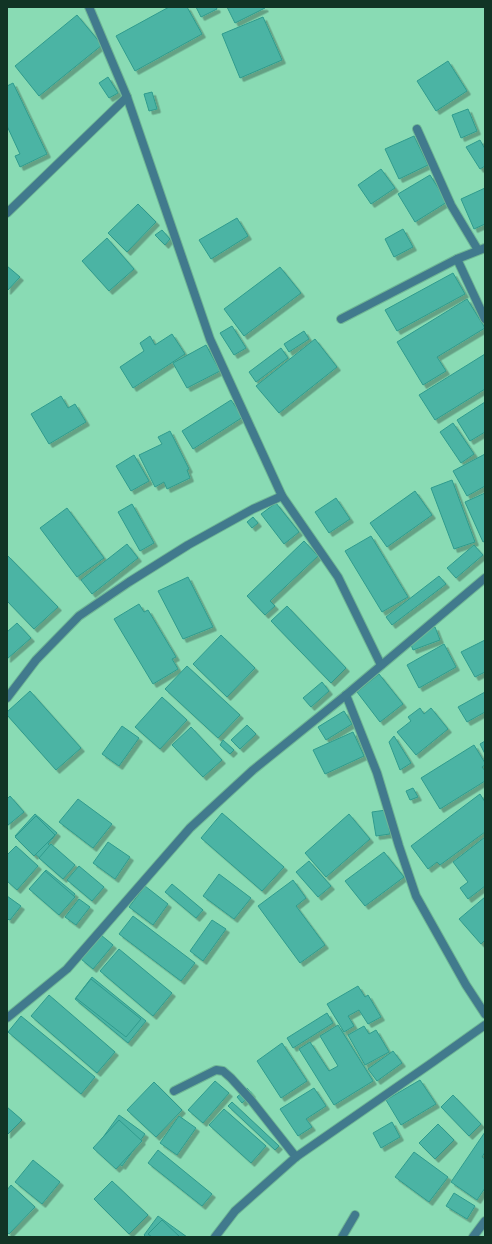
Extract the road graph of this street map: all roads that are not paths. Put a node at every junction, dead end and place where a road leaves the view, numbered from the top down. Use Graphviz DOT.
graph roads {
  1 [pos="89,7"];
  2 [pos="128,97"];
  3 [pos="417,129"];
  4 [pos="7,213"];
  5 [pos="482,249"];
  6 [pos="457,259"];
  7 [pos="341,319"];
  8 [pos="485,319"];
  9 [pos="282,496"];
  10 [pos="485,578"];
  11 [pos="381,665"];
  12 [pos="346,694"];
  13 [pos="7,698"];
  14 [pos="485,1014"];
  15 [pos="7,1018"];
  16 [pos="485,1025"];
  17 [pos="174,1091"];
  18 [pos="296,1157"];
  19 [pos="355,1215"];
  20 [pos="485,1221"];
  21 [pos="216,1237"];
  22 [pos="342,1237"];
  23 [pos="473,1237"];
  1 -- 2 [label="street"];
  2 -- 4 [label="street"];
  2 -- 9 [label="street"];
  3 -- 5 [label="street"];
  5 -- 6 [label="street"];
  6 -- 7 [label="street"];
  6 -- 8 [label="street"];
  9 -- 11 [label="street"];
  9 -- 13 [label="street"];
  10 -- 11 [label="street"];
  11 -- 12 [label="street"];
  12 -- 14 [label="street"];
  12 -- 15 [label="street"];
  16 -- 18 [label="street"];
  17 -- 18 [label="street"];
  18 -- 21 [label="street"];
  19 -- 22 [label="street"];
  20 -- 23 [label="street"];
}
